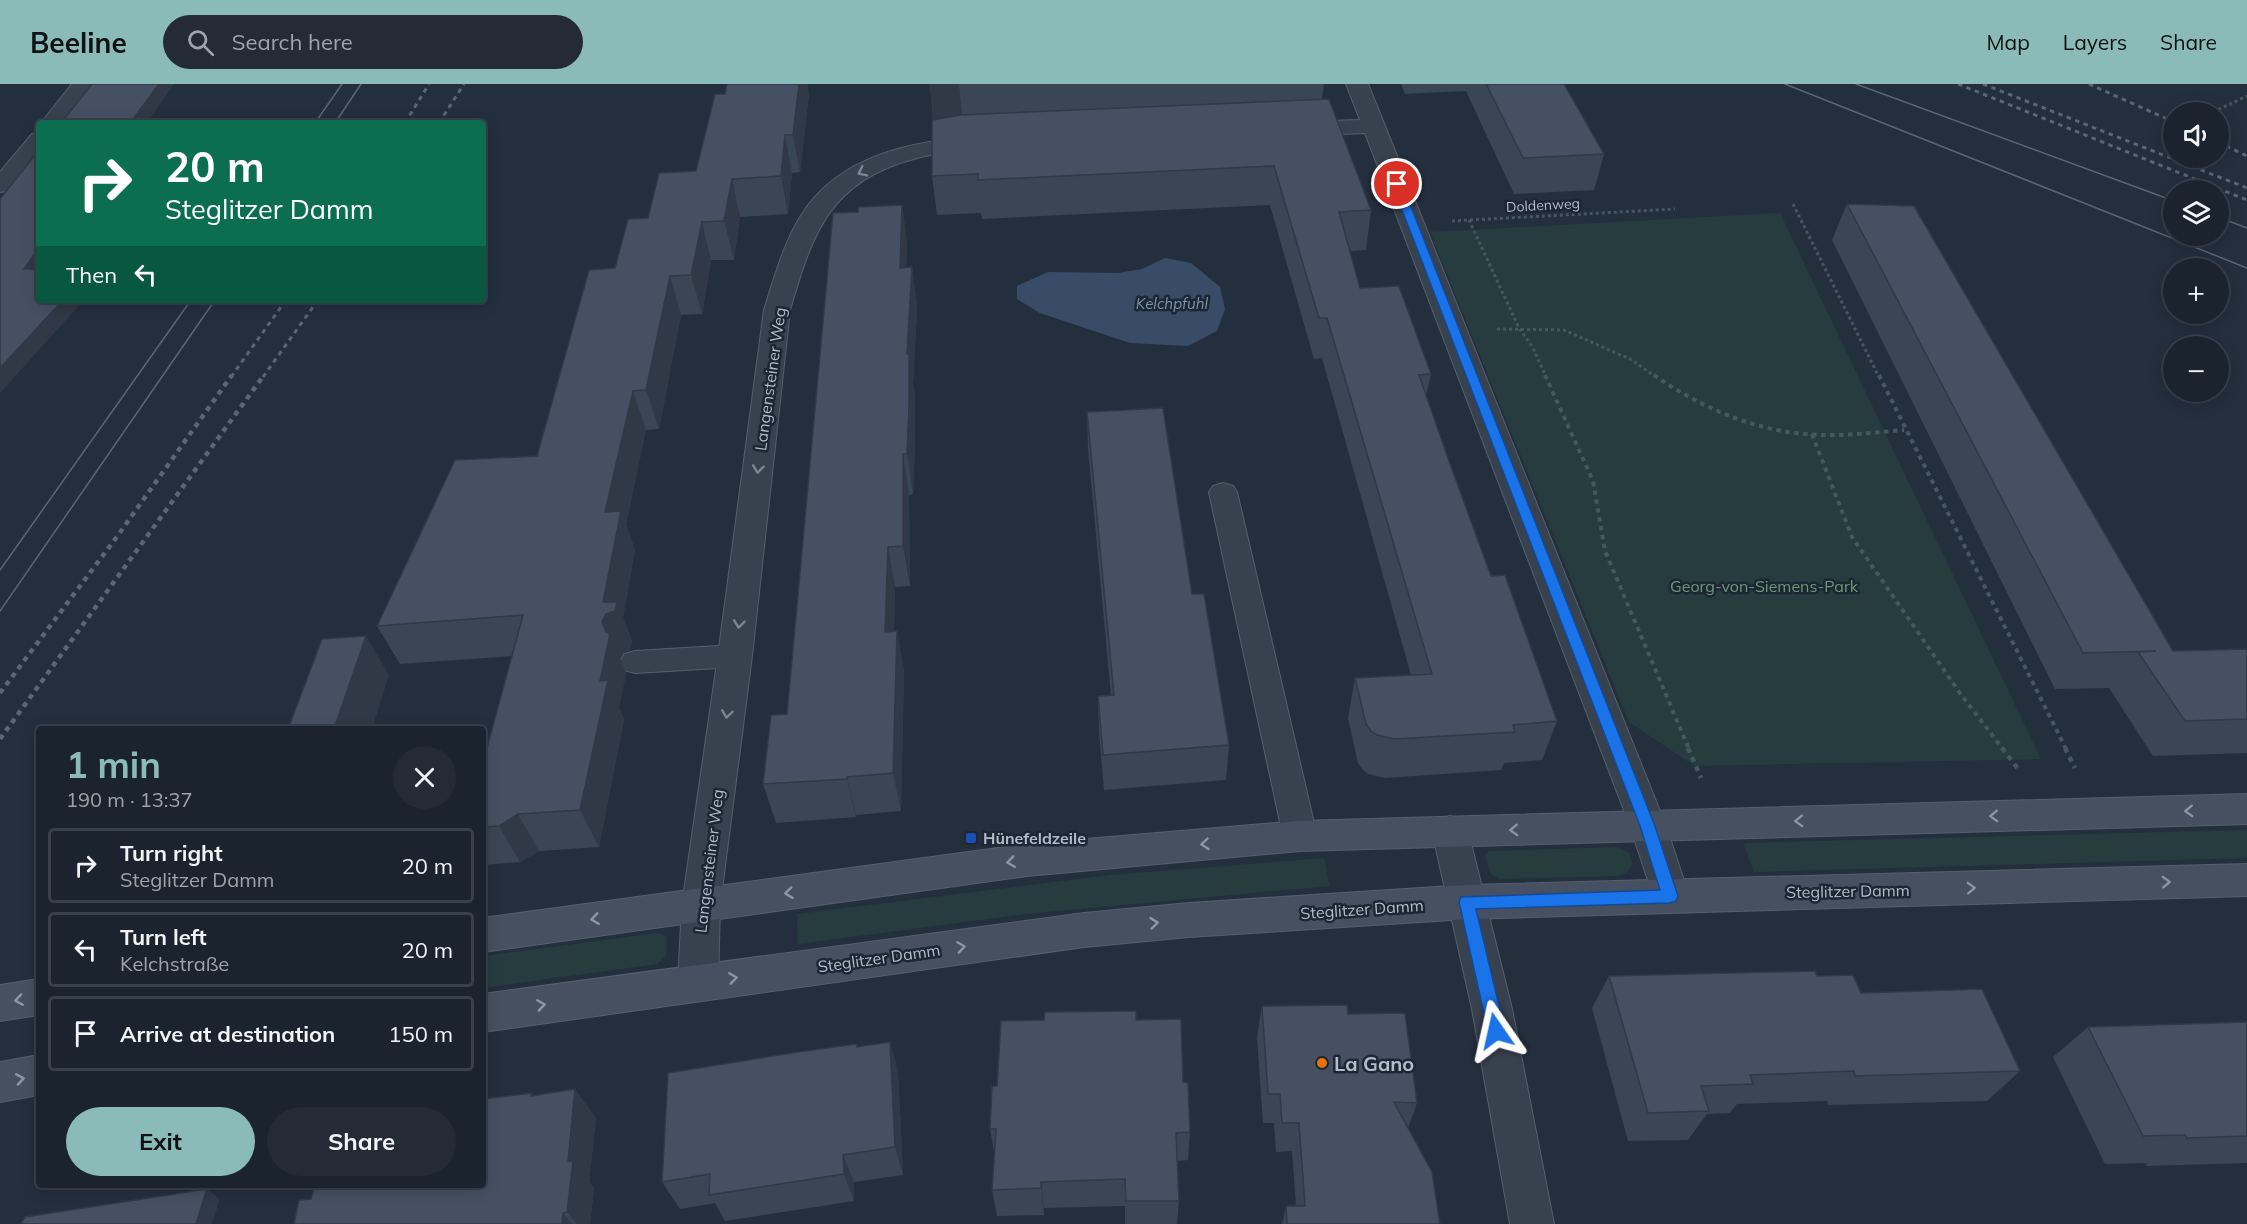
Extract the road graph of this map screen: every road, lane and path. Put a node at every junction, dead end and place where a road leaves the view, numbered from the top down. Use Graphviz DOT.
graph roads {
  1 [pos="82,84"];
  2 [pos="1357,84"];
  3 [pos="2247,96"];
  4 [pos="2229,104"];
  5 [pos="53,120"];
  6 [pos="1374,126"];
  7 [pos="1268,130"];
  8 [pos="36,142"];
  9 [pos="999,142"];
  10 [pos="0,186"];
  11 [pos="1793,204"];
  12 [pos="1675,209"];
  13 [pos="1468,220"];
  14 [pos="1412,223"];
  15 [pos="1519,328"];
  16 [pos="1454,331"];
  17 [pos="1904,430"];
  18 [pos="1812,434"];
  19 [pos="1223,492"];
  20 [pos="735,656"];
  21 [pos="635,662"];
  22 [pos="2075,768"];
  23 [pos="2019,770"];
  24 [pos="1701,778"];
  25 [pos="2247,809"];
  26 [pos="1648,826"];
  27 [pos="1450,831"];
  28 [pos="1300,836"];
  29 [pos="2247,880"];
  30 [pos="1670,896"];
  31 [pos="1467,902"];
  32 [pos="701,905"];
  33 [pos="486,934"];
  34 [pos="698,983"];
  35 [pos="36,997"];
  36 [pos="0,1003"];
  37 [pos="486,1013"];
  38 [pos="36,1076"];
  39 [pos="0,1082"];
  40 [pos="1532,1224"];
  1 -- 5 [label="lane"];
  2 -- 6 [label="street"];
  3 -- 4 [label="path"];
  6 -- 7 [label="street"];
  6 -- 14 [label="street"];
  8 -- 10 [label="lane"];
  9 -- 20 [label="street, Langensteiner Weg, one-way"];
  11 -- 17 [label="path"];
  12 -- 13 [label="path, Doldenweg"];
  13 -- 14 [label="path, Doldenweg"];
  13 -- 15 [label="path"];
  14 -- 16 [label="street"];
  15 -- 16 [label="path"];
  15 -- 18 [label="path"];
  15 -- 24 [label="path"];
  16 -- 26 [label="street"];
  17 -- 18 [label="path"];
  17 -- 22 [label="path"];
  18 -- 23 [label="path"];
  19 -- 28 [label="lane"];
  20 -- 21 [label="lane"];
  20 -- 32 [label="street, Langensteiner Weg, one-way"];
  25 -- 26 [label="main road, one-way"];
  26 -- 27 [label="main road, one-way"];
  26 -- 30 [label="street"];
  27 -- 28 [label="main road"];
  27 -- 31 [label="street"];
  28 -- 32 [label="main road, one-way"];
  30 -- 29 [label="main road, Steglitzer Damm, one-way"];
  30 -- 31 [label="main road, Steglitzer Damm"];
  34 -- 31 [label="main road, Steglitzer Damm, one-way"];
  31 -- 40 [label="street"];
  32 -- 33 [label="main road, one-way"];
  32 -- 34 [label="street, Langensteiner Weg"];
  37 -- 34 [label="main road, Steglitzer Damm, one-way"];
  35 -- 36 [label="main road, one-way"];
  39 -- 38 [label="main road, one-way"];
}
